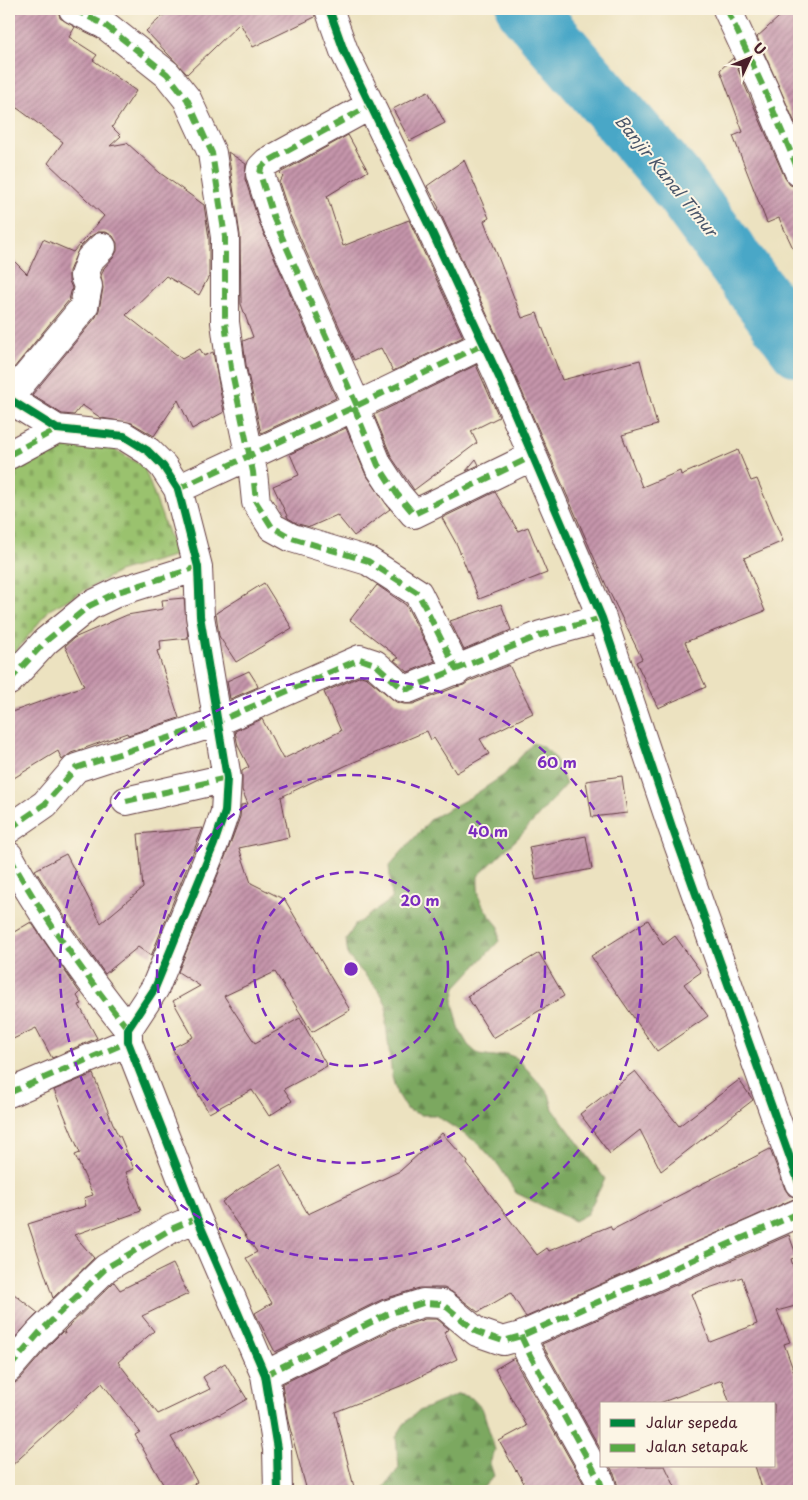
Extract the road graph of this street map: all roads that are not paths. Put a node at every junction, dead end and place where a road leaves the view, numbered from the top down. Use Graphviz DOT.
graph roads {
  1 [pos="74,9"];
  2 [pos="329,9"];
  3 [pos="727,9"];
  4 [pos="371,105"];
  5 [pos="799,172"];
  6 [pos="102,247"];
  7 [pos="484,344"];
  8 [pos="9,398"];
  9 [pos="356,406"];
  10 [pos="58,429"];
  11 [pos="9,455"];
  12 [pos="249,456"];
  13 [pos="533,456"];
  14 [pos="178,489"];
  15 [pos="198,567"];
  16 [pos="602,618"];
  17 [pos="457,671"];
  18 [pos="9,681"];
  19 [pos="217,722"];
  20 [pos="227,778"];
  21 [pos="126,801"];
  22 [pos="9,829"];
  23 [pos="9,856"];
  24 [pos="128,1035"];
  25 [pos="9,1093"];
  26 [pos="799,1183"];
  27 [pos="799,1213"];
  28 [pos="197,1218"];
  29 [pos="521,1336"];
  30 [pos="9,1368"];
  31 [pos="264,1375"];
  32 [pos="278,1491"];
  33 [pos="604,1491"];
  1 -- 12 [label="street"];
  2 -- 4 [label="street"];
  3 -- 5 [label="street"];
  4 -- 7 [label="street"];
  4 -- 9 [label="street"];
  6 -- 8 [label="street"];
  7 -- 9 [label="street"];
  7 -- 13 [label="street"];
  8 -- 10 [label="street"];
  9 -- 12 [label="street"];
  9 -- 13 [label="street"];
  10 -- 11 [label="street"];
  10 -- 14 [label="street"];
  12 -- 14 [label="street"];
  12 -- 17 [label="street"];
  13 -- 16 [label="street"];
  14 -- 15 [label="street"];
  15 -- 18 [label="street"];
  15 -- 19 [label="street"];
  16 -- 17 [label="street"];
  16 -- 26 [label="street"];
  17 -- 19 [label="street"];
  19 -- 20 [label="street"];
  19 -- 22 [label="street"];
  20 -- 21 [label="street"];
  20 -- 24 [label="street"];
  23 -- 24 [label="street"];
  24 -- 25 [label="street"];
  24 -- 28 [label="street"];
  27 -- 29 [label="street"];
  28 -- 30 [label="street"];
  28 -- 31 [label="street"];
  29 -- 31 [label="street"];
  29 -- 33 [label="street"];
  31 -- 32 [label="street"];
}
